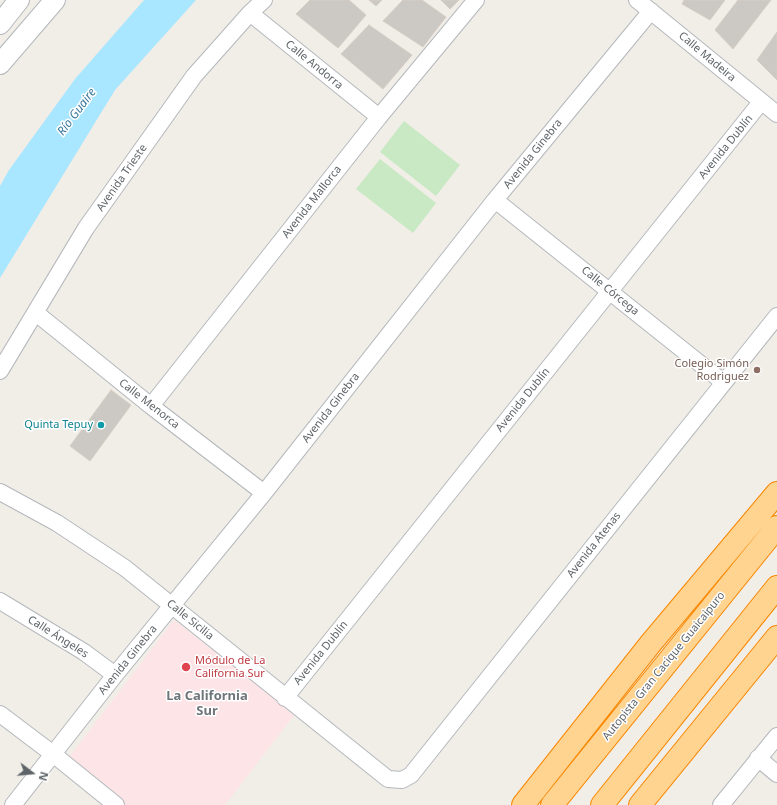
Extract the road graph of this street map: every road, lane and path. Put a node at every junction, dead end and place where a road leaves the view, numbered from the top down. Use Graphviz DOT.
graph roads {
  1 [pos="19,0"];
  2 [pos="55,0"];
  3 [pos="264,0"];
  4 [pos="476,0"];
  5 [pos="637,0"];
  6 [pos="650,11"];
  7 [pos="250,13"];
  8 [pos="0,24"];
  9 [pos="0,64"];
  10 [pos="761,102"];
  11 [pos="777,114"];
  12 [pos="379,117"];
  13 [pos="495,200"];
  14 [pos="610,291"];
  15 [pos="36,313"];
  16 [pos="777,316"];
  17 [pos="0,371"];
  18 [pos="723,382"];
  19 [pos="151,406"];
  20 [pos="0,492"];
  21 [pos="777,492"];
  22 [pos="264,493"];
  23 [pos="777,527"];
  24 [pos="777,587"];
  25 [pos="0,601"];
  26 [pos="172,606"];
  27 [pos="777,637"];
  28 [pos="777,650"];
  29 [pos="115,675"];
  30 [pos="286,698"];
  31 [pos="0,714"];
  32 [pos="777,736"];
  33 [pos="53,754"];
  34 [pos="758,758"];
  35 [pos="777,774"];
  36 [pos="411,775"];
  37 [pos="13,805"];
  38 [pos="116,805"];
  39 [pos="523,805"];
  40 [pos="552,805"];
  41 [pos="602,805"];
  42 [pos="640,805"];
  43 [pos="655,805"];
  44 [pos="721,805"];
  1 -- 8 [label="street"];
  2 -- 9 [label="street"];
  3 -- 7 [label="street, Avenida Trieste"];
  4 -- 12 [label="street, Avenida Mallorca"];
  5 -- 6 [label="street, Calle Madeira"];
  6 -- 10 [label="street, Calle Madeira"];
  6 -- 13 [label="street, Avenida Ginebra"];
  7 -- 12 [label="street, Calle Andorra"];
  7 -- 15 [label="street, Avenida Trieste"];
  10 -- 11 [label="street, Calle Madeira"];
  10 -- 14 [label="street, Avenida Dublín"];
  12 -- 19 [label="street, Avenida Mallorca"];
  13 -- 14 [label="street, Calle Córcega"];
  13 -- 22 [label="street, Avenida Ginebra"];
  14 -- 18 [label="street, Calle Córcega"];
  14 -- 30 [label="street, Avenida Dublín"];
  15 -- 17 [label="street, Avenida Trieste"];
  15 -- 19 [label="street, Calle Menorca"];
  16 -- 18 [label="street, Avenida Atenas"];
  18 -- 36 [label="street, Avenida Atenas"];
  19 -- 22 [label="street, Calle Menorca"];
  20 -- 26 [label="street, Calle Sicilia"];
  21 -- 39 [label="highway"];
  22 -- 26 [label="street, Avenida Ginebra"];
  23 -- 40 [label="highway, Autopista Gran Cacique Guaicaipuro"];
  24 -- 41 [label="highway"];
  25 -- 29 [label="street, Calle Ángeles"];
  26 -- 29 [label="street, Avenida Ginebra"];
  26 -- 30 [label="street, Calle Sicilia"];
  27 -- 42 [label="highway"];
  28 -- 43 [label="highway"];
  29 -- 33 [label="street, Avenida Ginebra"];
  30 -- 36 [label="street, Calle Sicilia"];
  31 -- 33 [label="street"];
  32 -- 34 [label="street"];
  33 -- 37 [label="street, Avenida Ginebra"];
  33 -- 38 [label="street"];
  34 -- 35 [label="street"];
  34 -- 44 [label="street"];
}
